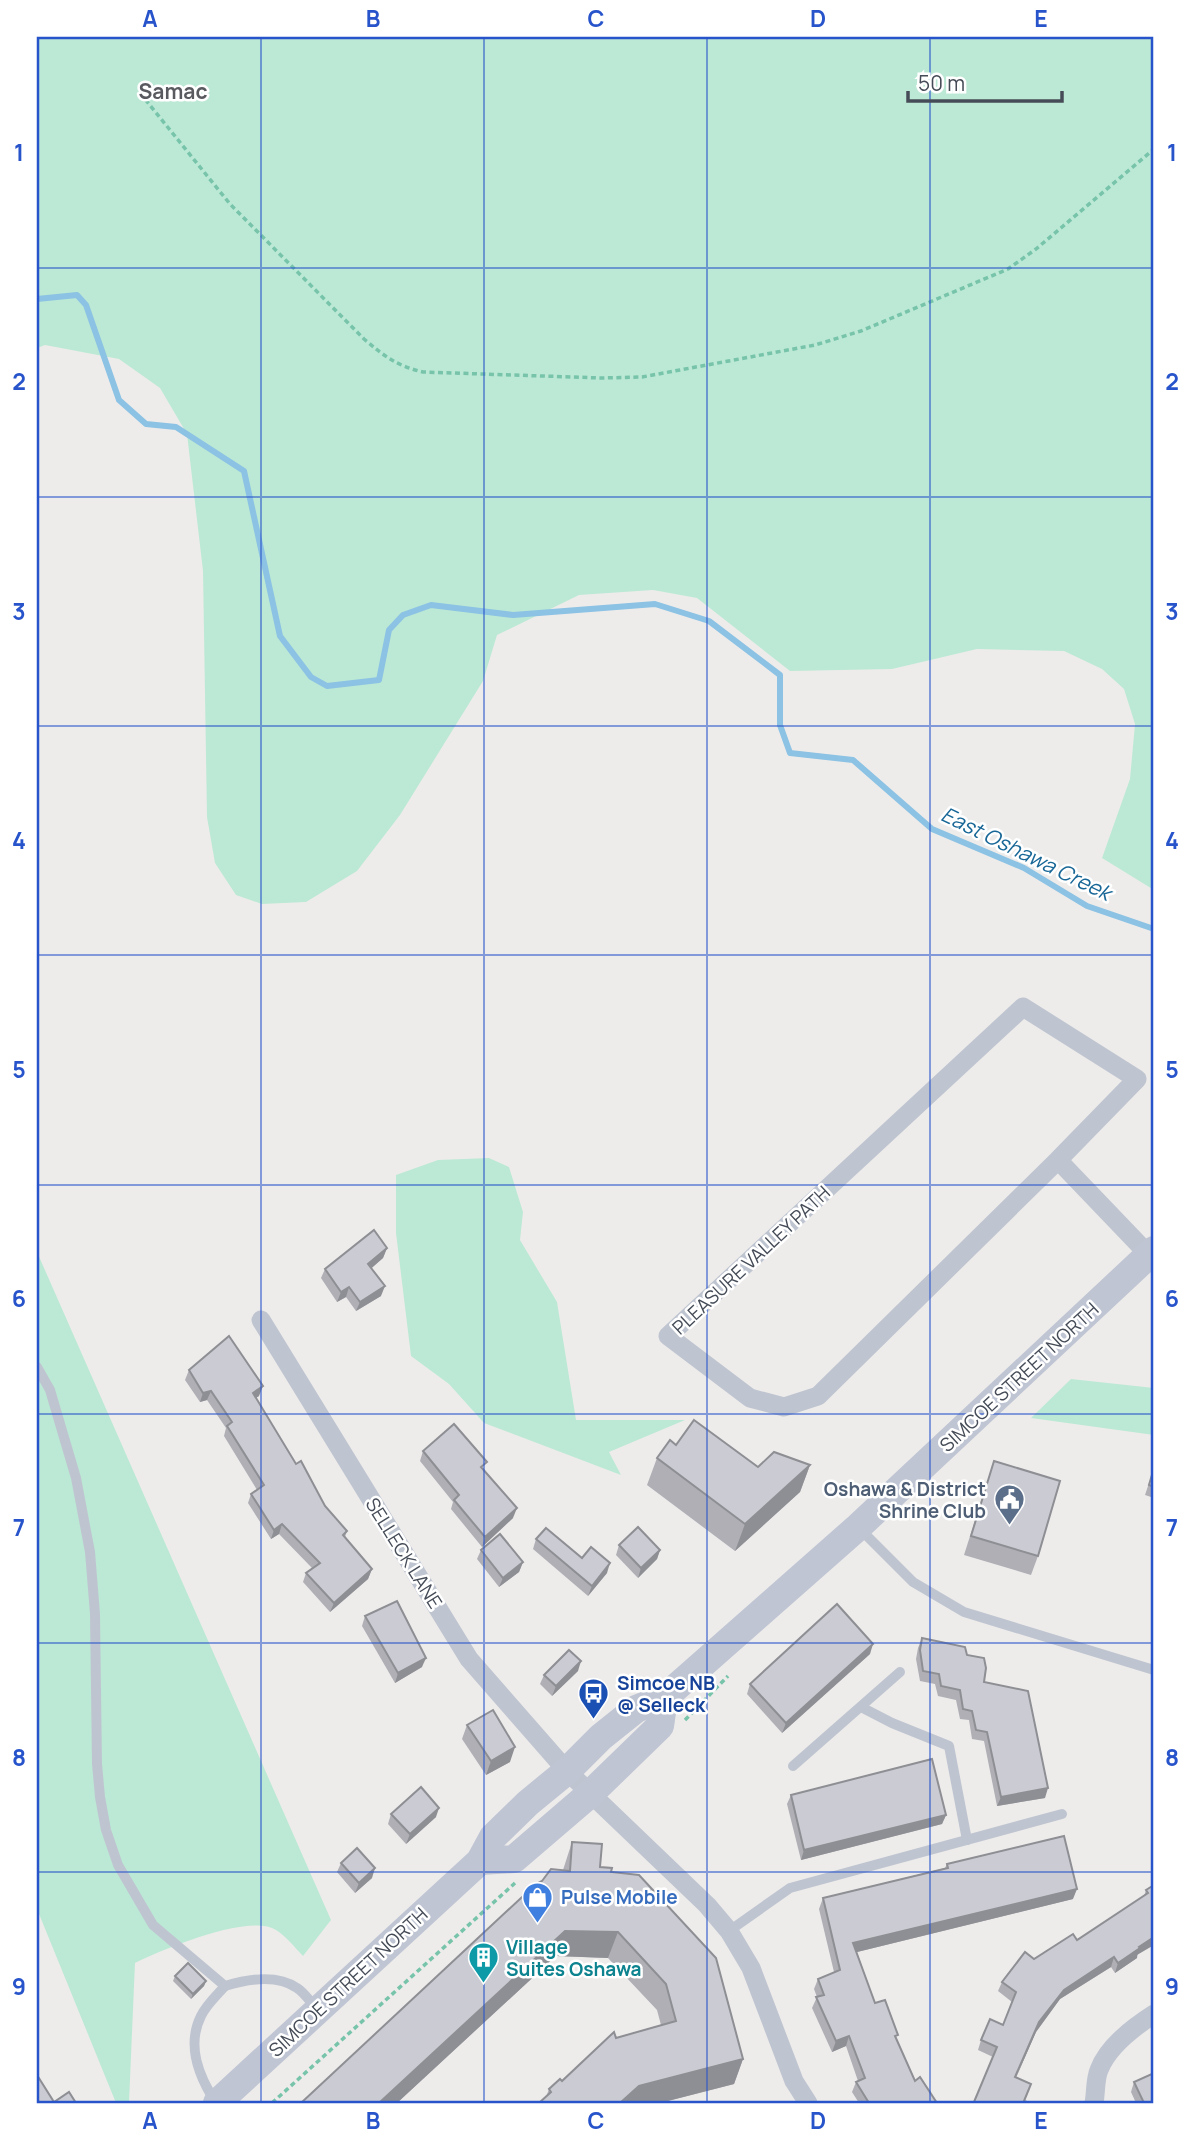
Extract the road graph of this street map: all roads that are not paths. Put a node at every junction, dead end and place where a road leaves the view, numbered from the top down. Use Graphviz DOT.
graph roads {
  1 [pos="1058,1160"];
  2 [pos="1152,1253"];
  3 [pos="261,1321"];
  4 [pos="37,1367"];
  5 [pos="858,1527"];
  6 [pos="1154,1670"];
  7 [pos="900,1672"];
  8 [pos="664,1698"];
  9 [pos="861,1707"];
  10 [pos="793,1766"];
  11 [pos="567,1771"];
  12 [pos="591,1793"];
  13 [pos="1062,1814"];
  14 [pos="967,1840"];
  15 [pos="480,1861"];
  16 [pos="729,1931"];
  17 [pos="225,1986"];
  18 [pos="317,2009"];
  19 [pos="1154,2014"];
  20 [pos="217,2103"];
  21 [pos="808,2103"];
  22 [pos="1094,2103"];
  1 -- 1 [label="street, PLEASURE VALLEY PATH"];
  1 -- 2 [label="street"];
  2 -- 5 [label="main road, SIMCOE STREET NORTH"];
  3 -- 11 [label="street, SELLECK LANE"];
  4 -- 17 [label="lane"];
  5 -- 6 [label="lane"];
  5 -- 8 [label="main road, SIMCOE STREET NORTH"];
  7 -- 9 [label="lane"];
  8 -- 11 [label="main road, SIMCOE STREET NORTH"];
  8 -- 12 [label="main road"];
  9 -- 10 [label="lane"];
  9 -- 14 [label="lane"];
  11 -- 12 [label="street, SELLECK LANE"];
  11 -- 15 [label="main road, SIMCOE STREET NORTH"];
  12 -- 15 [label="main road"];
  12 -- 16 [label="street, SELLECK LANE"];
  13 -- 14 [label="lane"];
  14 -- 16 [label="lane"];
  15 -- 18 [label="main road, SIMCOE STREET NORTH"];
  16 -- 21 [label="street, SELLECK LANE"];
  17 -- 18 [label="lane"];
  17 -- 20 [label="lane"];
  18 -- 20 [label="main road, SIMCOE STREET NORTH"];
  19 -- 22 [label="street"];
}
